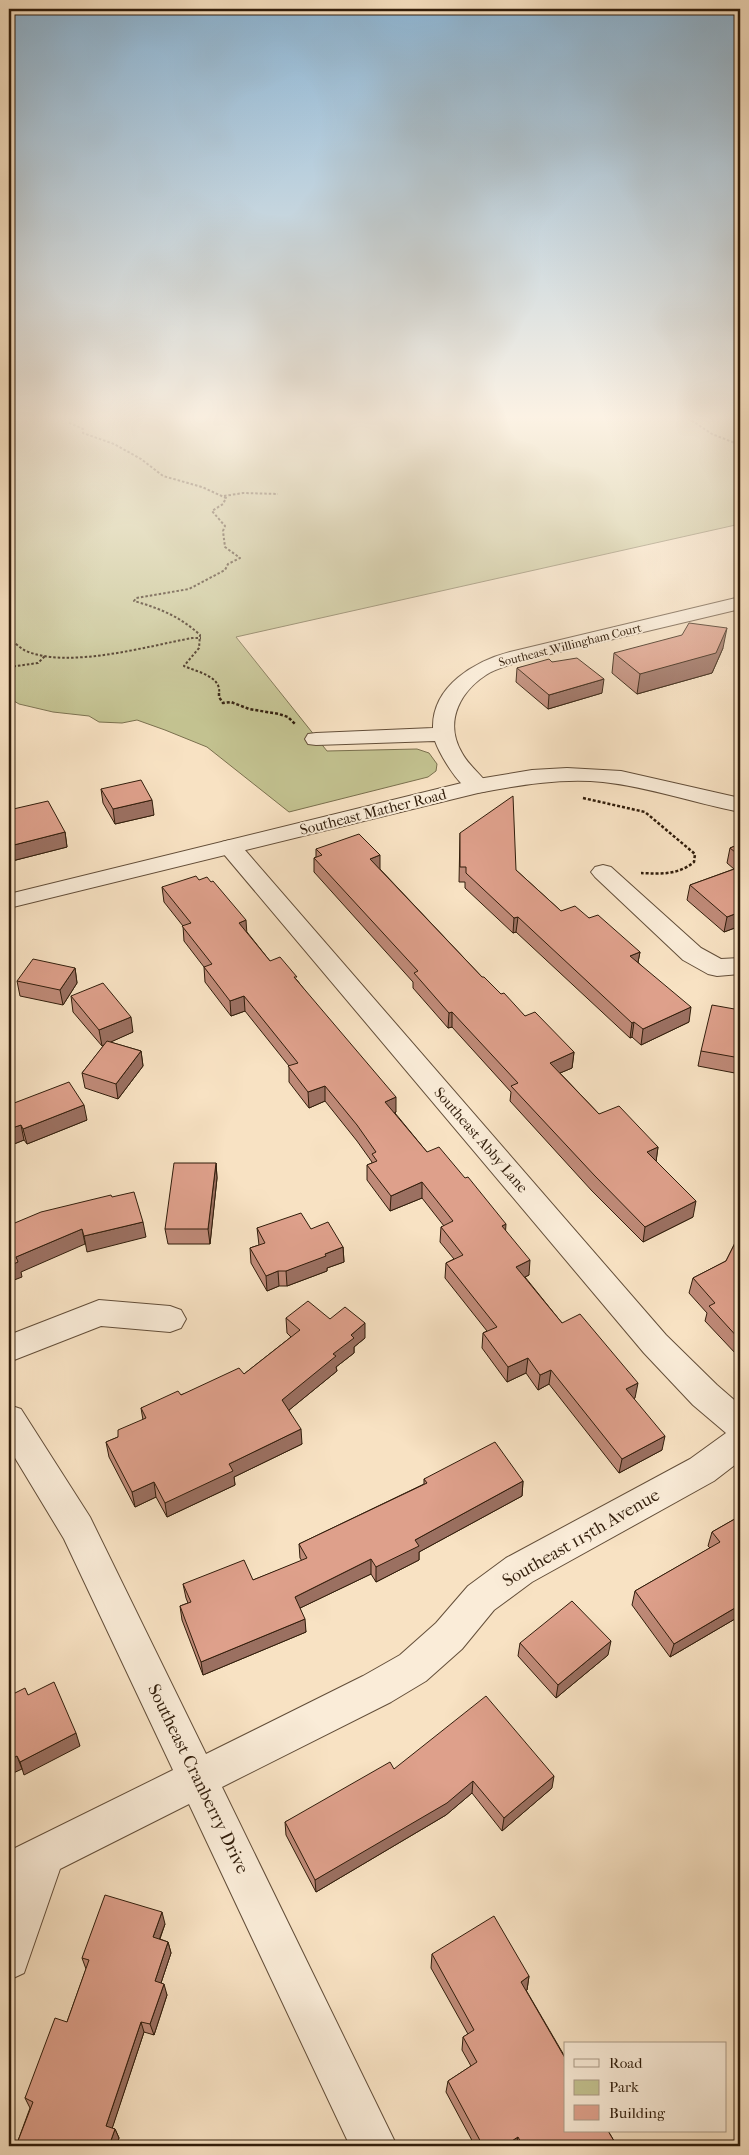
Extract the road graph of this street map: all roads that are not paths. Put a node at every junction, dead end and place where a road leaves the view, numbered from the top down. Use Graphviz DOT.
graph roads {
  1 [pos="740,603"];
  2 [pos="444,734"];
  3 [pos="316,739"];
  4 [pos="478,786"];
  5 [pos="740,805"];
  6 [pos="230,847"];
  7 [pos="603,872"];
  8 [pos="9,901"];
  9 [pos="740,966"];
  10 [pos="170,1319"];
  11 [pos="9,1349"];
  12 [pos="9,1419"];
  13 [pos="740,1425"];
  14 [pos="740,1442"];
  15 [pos="197,1778"];
  16 [pos="26,1864"];
  17 [pos="9,1958"];
  18 [pos="374,2146"];
  1 -- 2 [label="street, Southeast Willingham Court"];
  2 -- 3 [label="street"];
  2 -- 4 [label="street, Southeast Willingham Court"];
  4 -- 5 [label="street, Southeast Mather Road"];
  4 -- 6 [label="street, Southeast Mather Road"];
  6 -- 8 [label="street, Southeast Mather Road"];
  6 -- 13 [label="street, Southeast Abby Lane"];
  7 -- 9 [label="street"];
  10 -- 11 [label="street"];
  12 -- 15 [label="street, Southeast Cranberry Drive"];
  14 -- 15 [label="street, Southeast 115th Avenue"];
  15 -- 16 [label="street, Southeast 115th Avenue"];
  15 -- 18 [label="street, Southeast Cranberry Drive"];
  16 -- 17 [label="street"];
}
